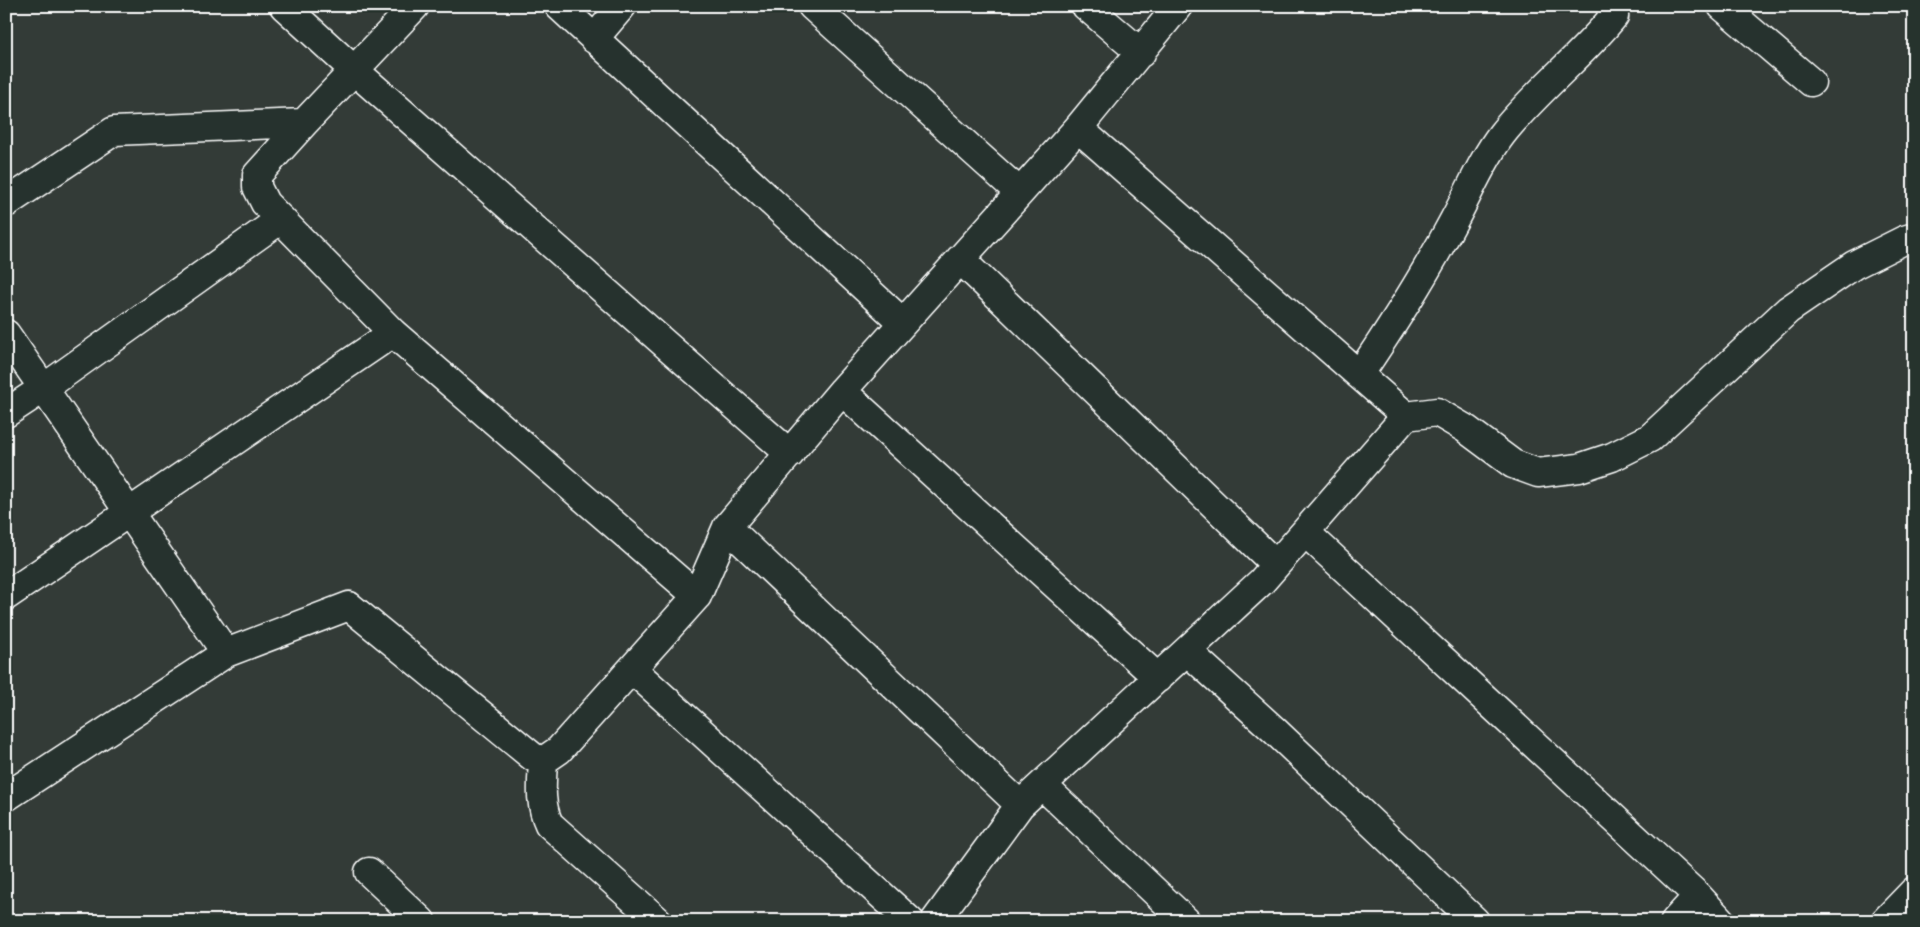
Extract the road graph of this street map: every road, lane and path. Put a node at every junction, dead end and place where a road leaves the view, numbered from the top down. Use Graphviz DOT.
graph roads {
  1 [pos="284,6"];
  2 [pos="415,6"];
  3 [pos="559,6"];
  4 [pos="622,6"];
  5 [pos="812,6"];
  6 [pos="1086,6"];
  7 [pos="1178,6"];
  8 [pos="1610,6"];
  9 [pos="1722,6"];
  10 [pos="594,39"];
  11 [pos="1141,53"];
  12 [pos="355,71"];
  13 [pos="1811,82"];
  14 [pos="304,123"];
  15 [pos="1078,128"];
  16 [pos="1019,192"];
  17 [pos="6,203"];
  18 [pos="281,219"];
  19 [pos="1914,237"];
  20 [pos="960,259"];
  21 [pos="903,323"];
  22 [pos="393,333"];
  23 [pos="6,334"];
  24 [pos="1359,374"];
  25 [pos="44,388"];
  26 [pos="842,391"];
  27 [pos="6,413"];
  28 [pos="1406,416"];
  29 [pos="790,454"];
  30 [pos="130,513"];
  31 [pos="727,527"];
  32 [pos="1304,532"];
  33 [pos="1276,565"];
  34 [pos="6,596"];
  35 [pos="697,596"];
  36 [pos="1187,651"];
  37 [pos="226,653"];
  38 [pos="632,669"];
  39 [pos="1158,678"];
  40 [pos="543,761"];
  41 [pos="1042,785"];
  42 [pos="6,797"];
  43 [pos="1020,805"];
  44 [pos="369,872"];
  45 [pos="1914,891"];
  46 [pos="1698,896"];
  47 [pos="421,921"];
  48 [pos="658,921"];
  49 [pos="910,921"];
  50 [pos="935,921"];
  51 [pos="1186,921"];
  52 [pos="1475,921"];
  53 [pos="1675,921"];
  54 [pos="1721,921"];
  55 [pos="1885,921"];
  1 -- 12 [label="street"];
  2 -- 12 [label="street"];
  3 -- 10 [label="street"];
  4 -- 10 [label="street"];
  5 -- 16 [label="street"];
  6 -- 11 [label="street"];
  7 -- 11 [label="street"];
  8 -- 24 [label="street"];
  9 -- 13 [label="street"];
  10 -- 21 [label="street"];
  11 -- 15 [label="street"];
  12 -- 14 [label="street"];
  12 -- 29 [label="street"];
  14 -- 17 [label="street"];
  14 -- 18 [label="street"];
  15 -- 16 [label="street"];
  15 -- 24 [label="street"];
  16 -- 20 [label="street"];
  18 -- 22 [label="street"];
  18 -- 25 [label="street"];
  19 -- 28 [label="street"];
  20 -- 21 [label="street"];
  20 -- 33 [label="street"];
  21 -- 26 [label="street"];
  22 -- 30 [label="street"];
  22 -- 35 [label="street"];
  23 -- 25 [label="street"];
  24 -- 28 [label="street"];
  25 -- 27 [label="street"];
  25 -- 30 [label="street"];
  26 -- 29 [label="street"];
  26 -- 39 [label="street"];
  28 -- 32 [label="street"];
  29 -- 31 [label="street"];
  30 -- 34 [label="street"];
  30 -- 37 [label="street"];
  31 -- 35 [label="street"];
  31 -- 43 [label="street"];
  32 -- 33 [label="street"];
  32 -- 46 [label="street"];
  33 -- 36 [label="street"];
  35 -- 38 [label="street"];
  36 -- 39 [label="street"];
  36 -- 52 [label="street"];
  37 -- 40 [label="street"];
  37 -- 42 [label="street"];
  38 -- 40 [label="street"];
  38 -- 49 [label="street"];
  39 -- 41 [label="street"];
  40 -- 48 [label="street"];
  41 -- 43 [label="street"];
  41 -- 51 [label="street"];
  43 -- 50 [label="street"];
  44 -- 47 [label="street"];
  45 -- 55 [label="street"];
  46 -- 53 [label="street"];
  46 -- 54 [label="street"];
}
